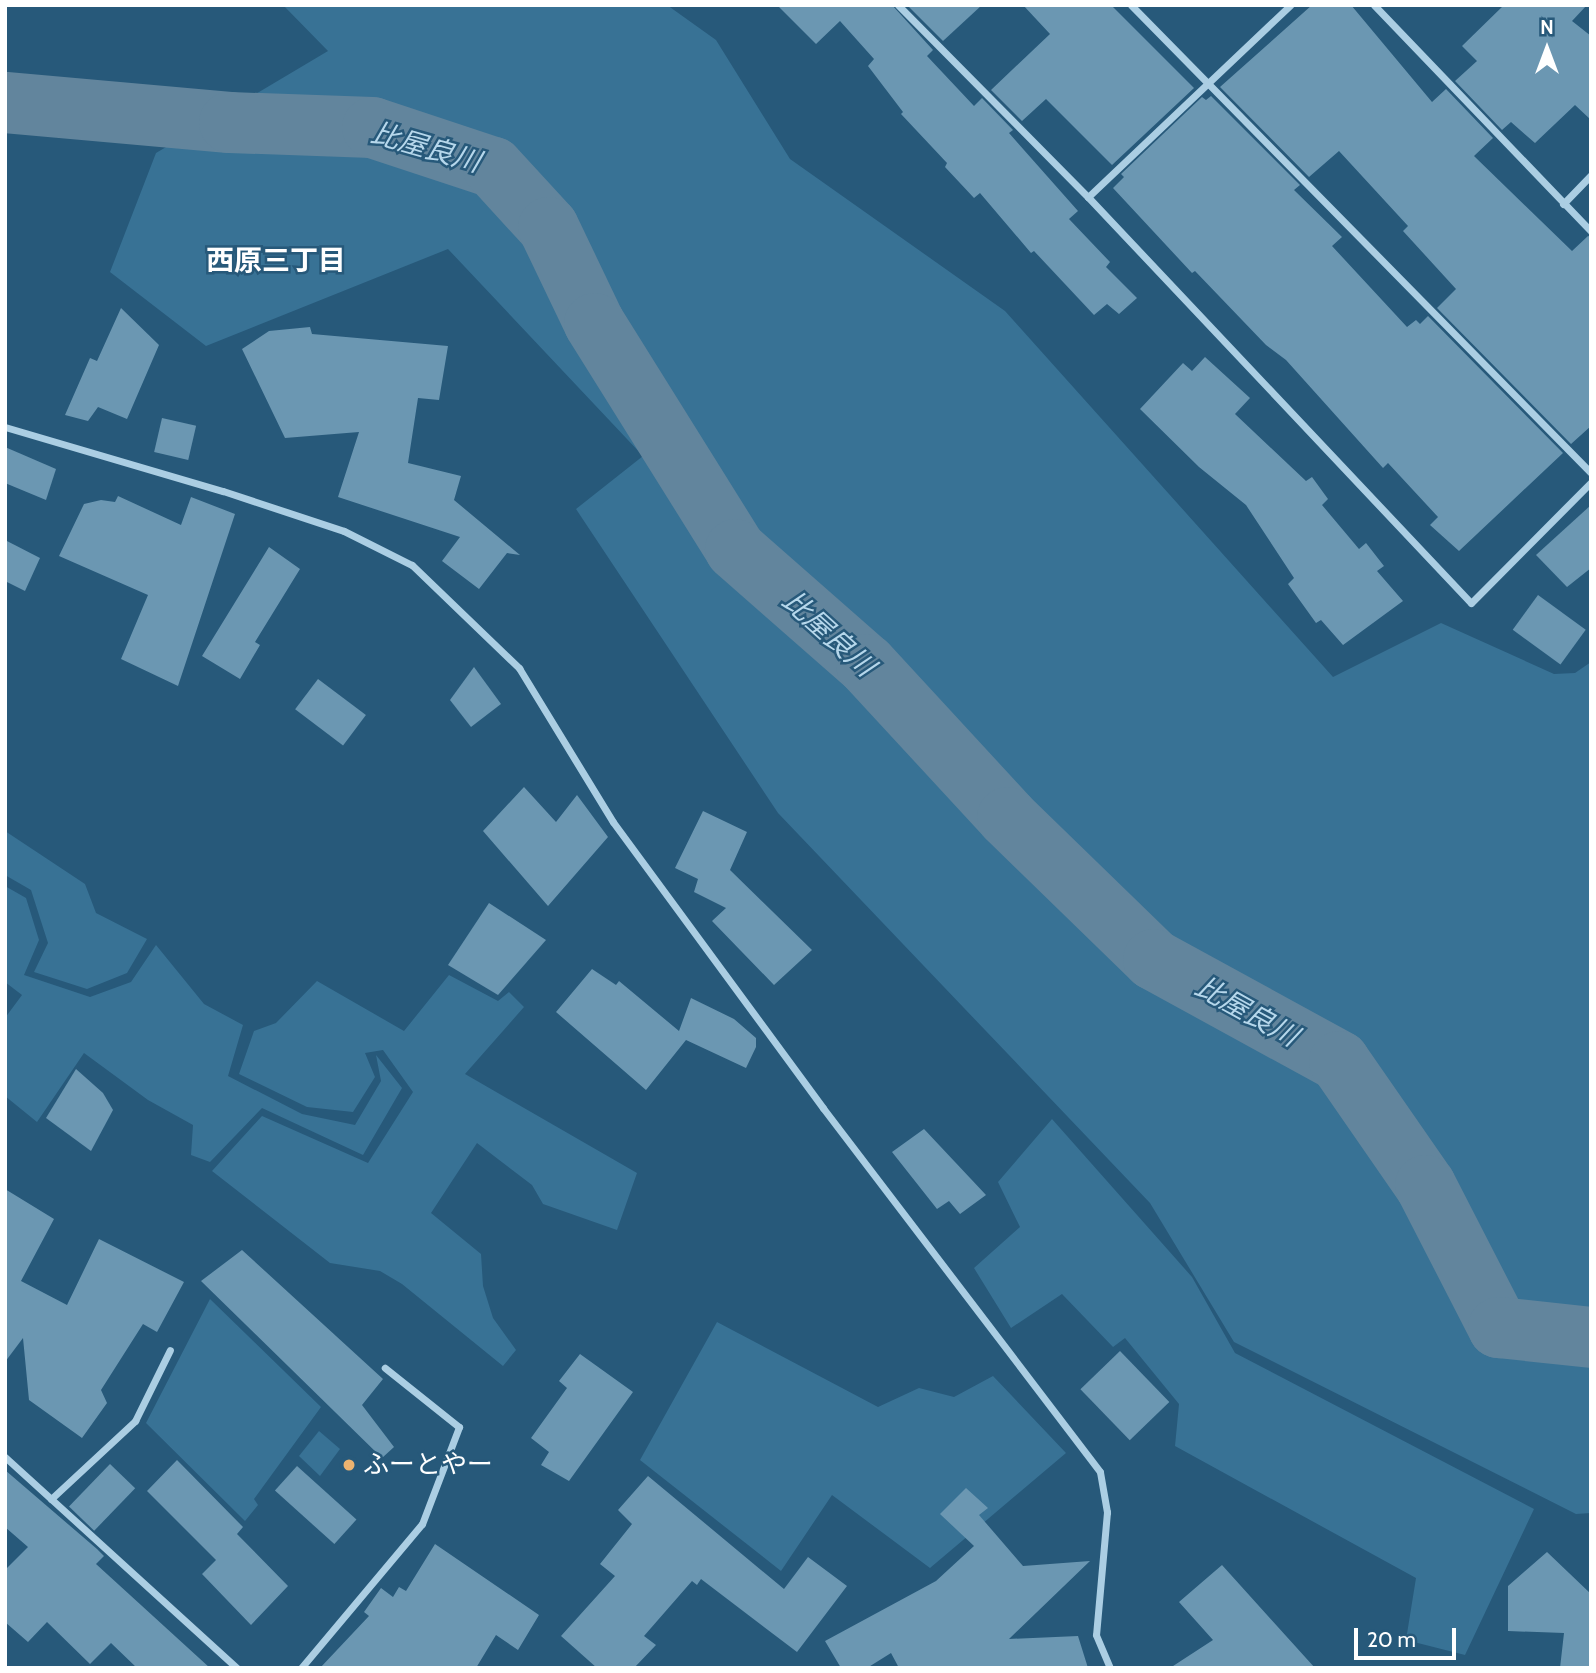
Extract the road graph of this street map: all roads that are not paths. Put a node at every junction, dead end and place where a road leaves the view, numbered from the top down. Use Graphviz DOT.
graph roads {
  1 [pos="898,5"];
  2 [pos="1130,5"];
  3 [pos="1290,5"];
  4 [pos="1374,5"];
  5 [pos="1208,83"];
  6 [pos="1591,175"];
  7 [pos="1088,197"];
  8 [pos="1563,204"];
  9 [pos="1591,231"];
  10 [pos="5,427"];
  11 [pos="1591,473"];
  12 [pos="1591,482"];
  13 [pos="170,1350"];
  14 [pos="385,1368"];
  15 [pos="5,1457"];
  16 [pos="51,1499"];
  17 [pos="237,1668"];
  18 [pos="301,1668"];
  19 [pos="1110,1668"];
  1 -- 7 [label="street"];
  2 -- 5 [label="street"];
  3 -- 5 [label="street"];
  4 -- 8 [label="street"];
  5 -- 7 [label="street"];
  5 -- 11 [label="street"];
  6 -- 8 [label="street"];
  7 -- 12 [label="street"];
  8 -- 9 [label="street"];
  10 -- 19 [label="street"];
  13 -- 16 [label="street"];
  14 -- 18 [label="street"];
  15 -- 16 [label="street"];
  16 -- 17 [label="street"];
}
